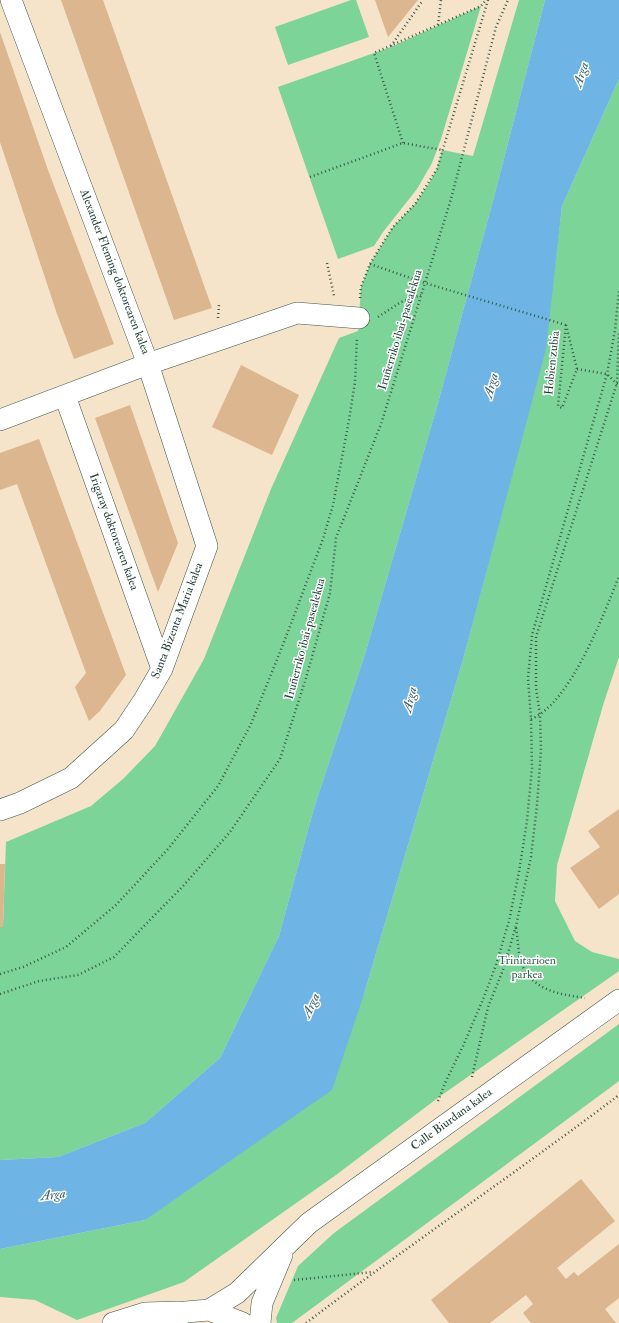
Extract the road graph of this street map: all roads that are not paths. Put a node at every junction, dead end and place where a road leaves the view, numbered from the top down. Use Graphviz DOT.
graph roads {
  1 [pos="12,0"];
  2 [pos="358,318"];
  3 [pos="148,364"];
  4 [pos="64,396"];
  5 [pos="0,420"];
  6 [pos="207,546"];
  7 [pos="162,669"];
  8 [pos="0,810"];
  9 [pos="619,1000"];
  10 [pos="288,1244"];
  11 [pos="209,1310"];
  12 [pos="186,1312"];
  13 [pos="113,1323"];
  14 [pos="162,1323"];
  15 [pos="243,1323"];
  16 [pos="260,1323"];
  1 -- 3 [label="street, Alexander Fleming doktorearen kalea"];
  2 -- 3 [label="street"];
  3 -- 4 [label="street"];
  3 -- 6 [label="street, Alexander Fleming doktorearen kalea"];
  4 -- 5 [label="street"];
  4 -- 7 [label="street, Irigaray doktorearen kalea"];
  6 -- 7 [label="street, Santa Bizenta Maria kalea"];
  7 -- 8 [label="street, Santa Bizenta Maria kalea"];
  9 -- 10 [label="street, Calle Biurdana kalea"];
  10 -- 11 [label="street, Calle Biurdana kalea"];
  10 -- 16 [label="street, Calle Biurdana kalea"];
  11 -- 12 [label="street"];
  11 -- 15 [label="street"];
  12 -- 13 [label="street"];
  12 -- 14 [label="street"];
}
